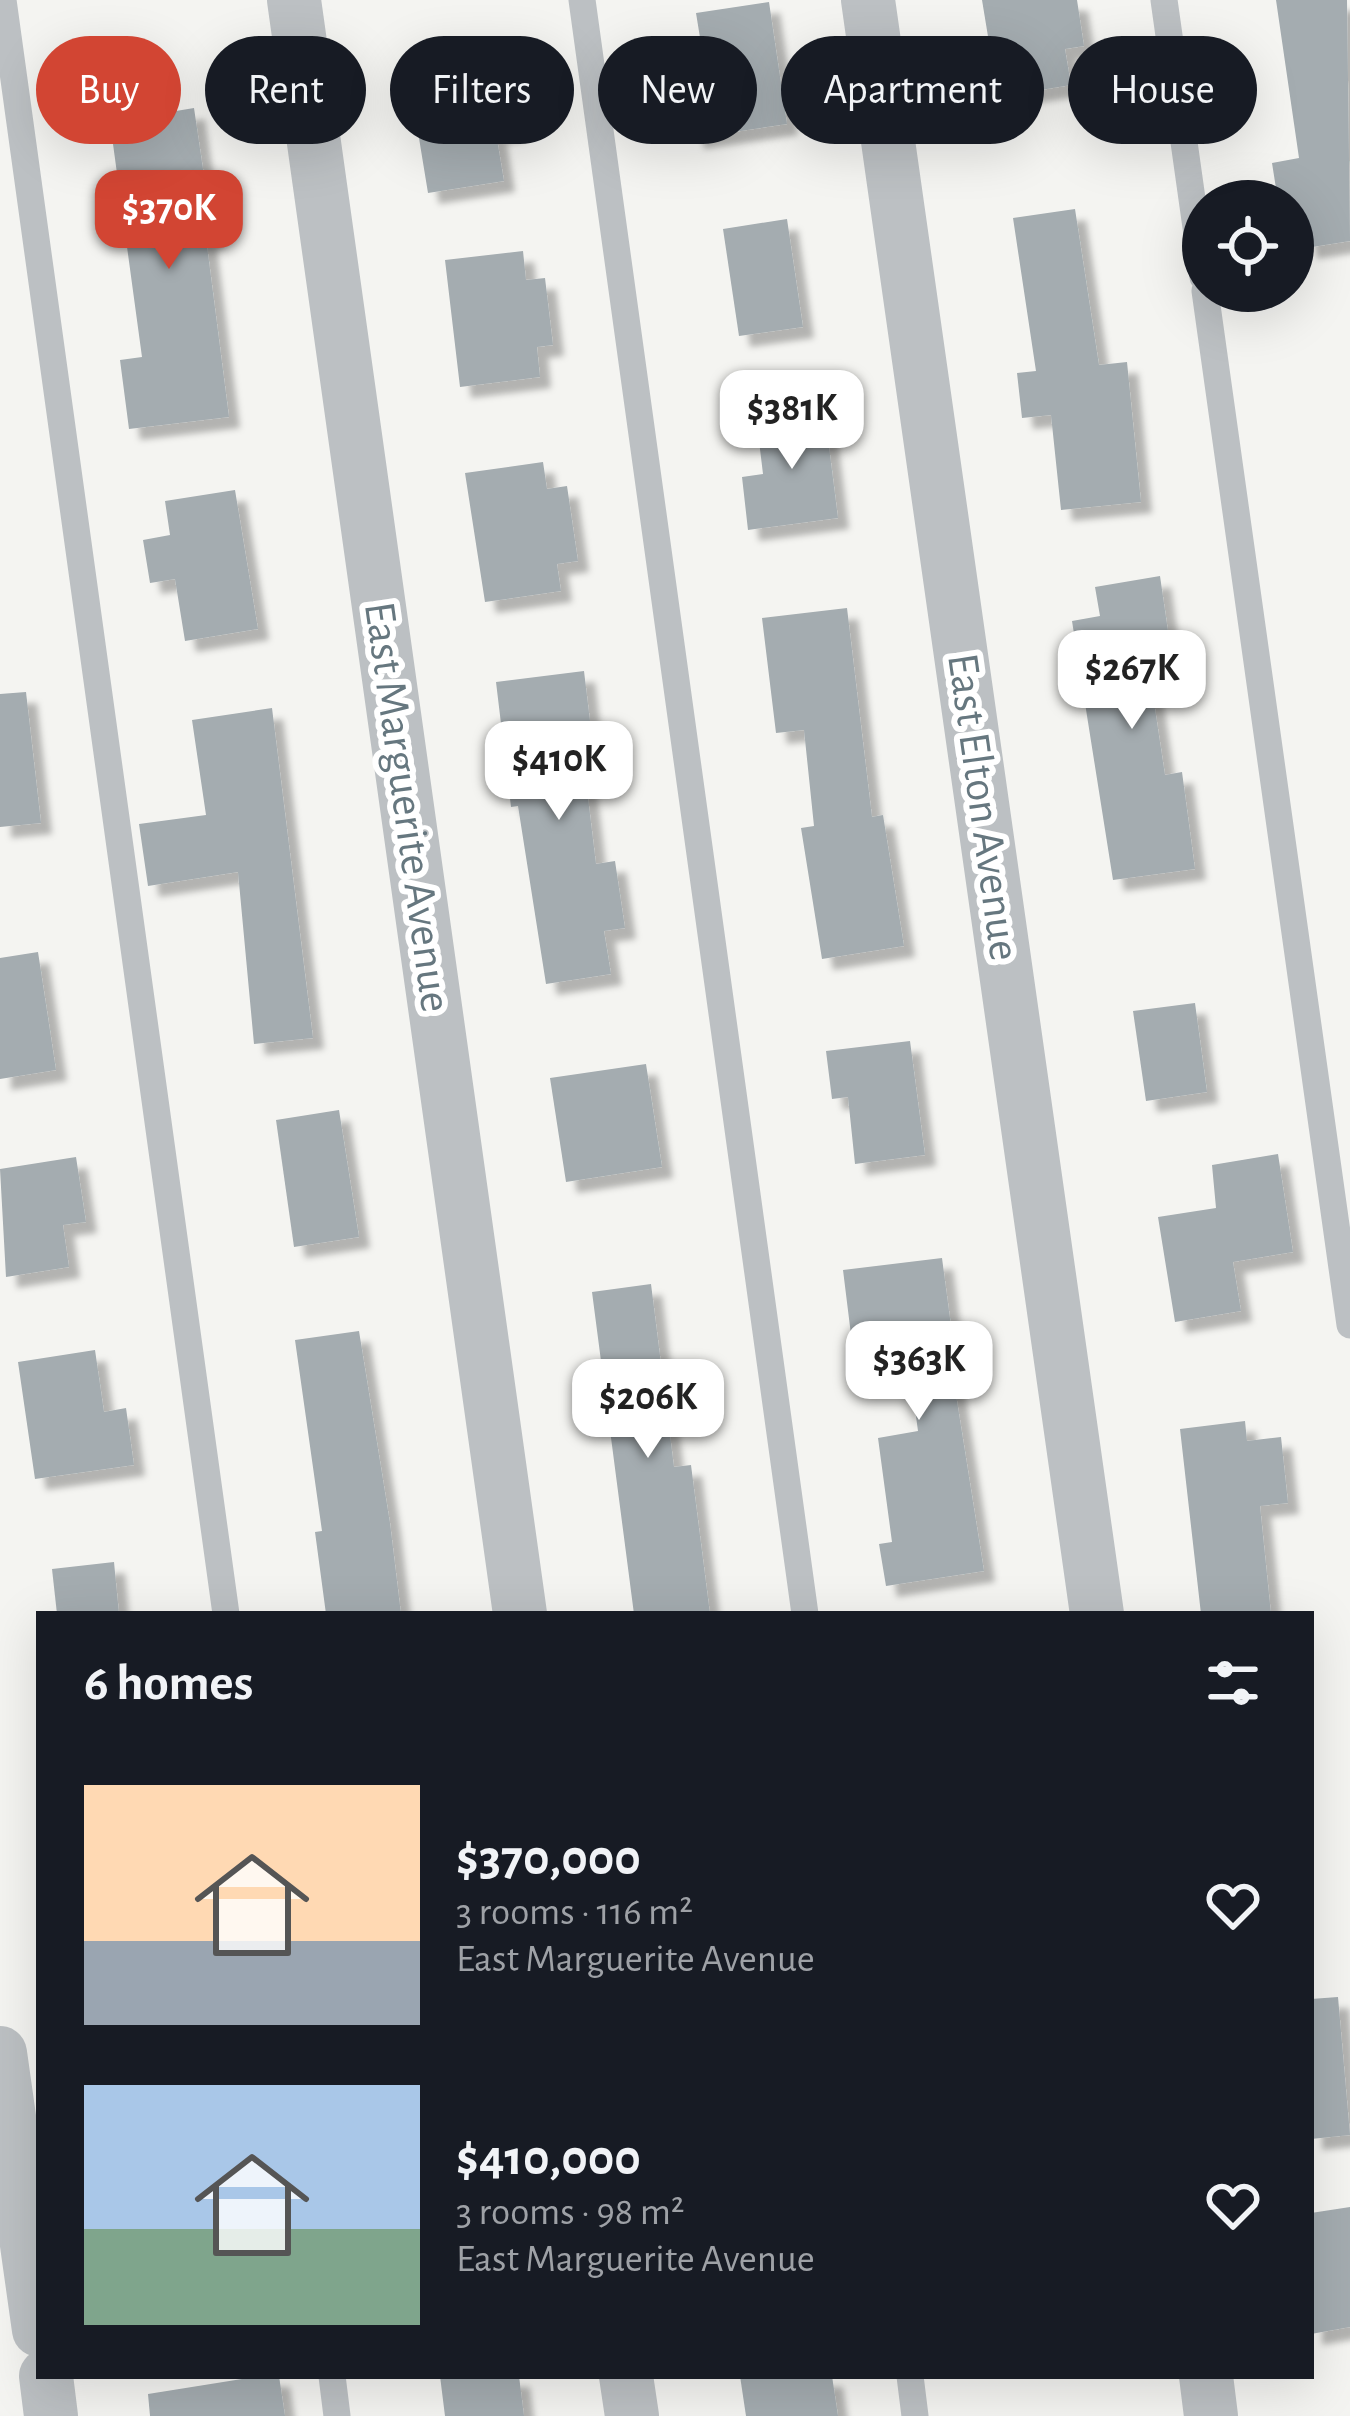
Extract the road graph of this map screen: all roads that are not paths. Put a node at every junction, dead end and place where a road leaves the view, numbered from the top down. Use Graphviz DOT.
graph roads {
  1 [pos="3,0"];
  2 [pos="294,0"];
  3 [pos="582,0"];
  4 [pos="868,0"];
  5 [pos="1164,0"];
  6 [pos="1189,180"];
  7 [pos="1208,312"];
  8 [pos="1350,1325"];
  9 [pos="226,1611"];
  10 [pos="520,1611"];
  11 [pos="805,1611"];
  12 [pos="1097,1611"];
  13 [pos="0,2053"];
  14 [pos="36,2309"];
  15 [pos="46,2379"];
  16 [pos="332,2379"];
  17 [pos="626,2379"];
  18 [pos="910,2379"];
  19 [pos="1206,2379"];
  20 [pos="51,2416"];
  21 [pos="338,2416"];
  22 [pos="632,2416"];
  23 [pos="915,2416"];
  24 [pos="1211,2416"];
  1 -- 9 [label="lane"];
  2 -- 10 [label="street, East Marguerite Avenue"];
  3 -- 11 [label="lane"];
  4 -- 12 [label="street, East Elton Avenue"];
  5 -- 6 [label="lane"];
  7 -- 8 [label="lane"];
  13 -- 14 [label="street"];
  15 -- 20 [label="street"];
  16 -- 21 [label="lane"];
  17 -- 22 [label="street"];
  18 -- 23 [label="lane"];
  19 -- 24 [label="street"];
}
